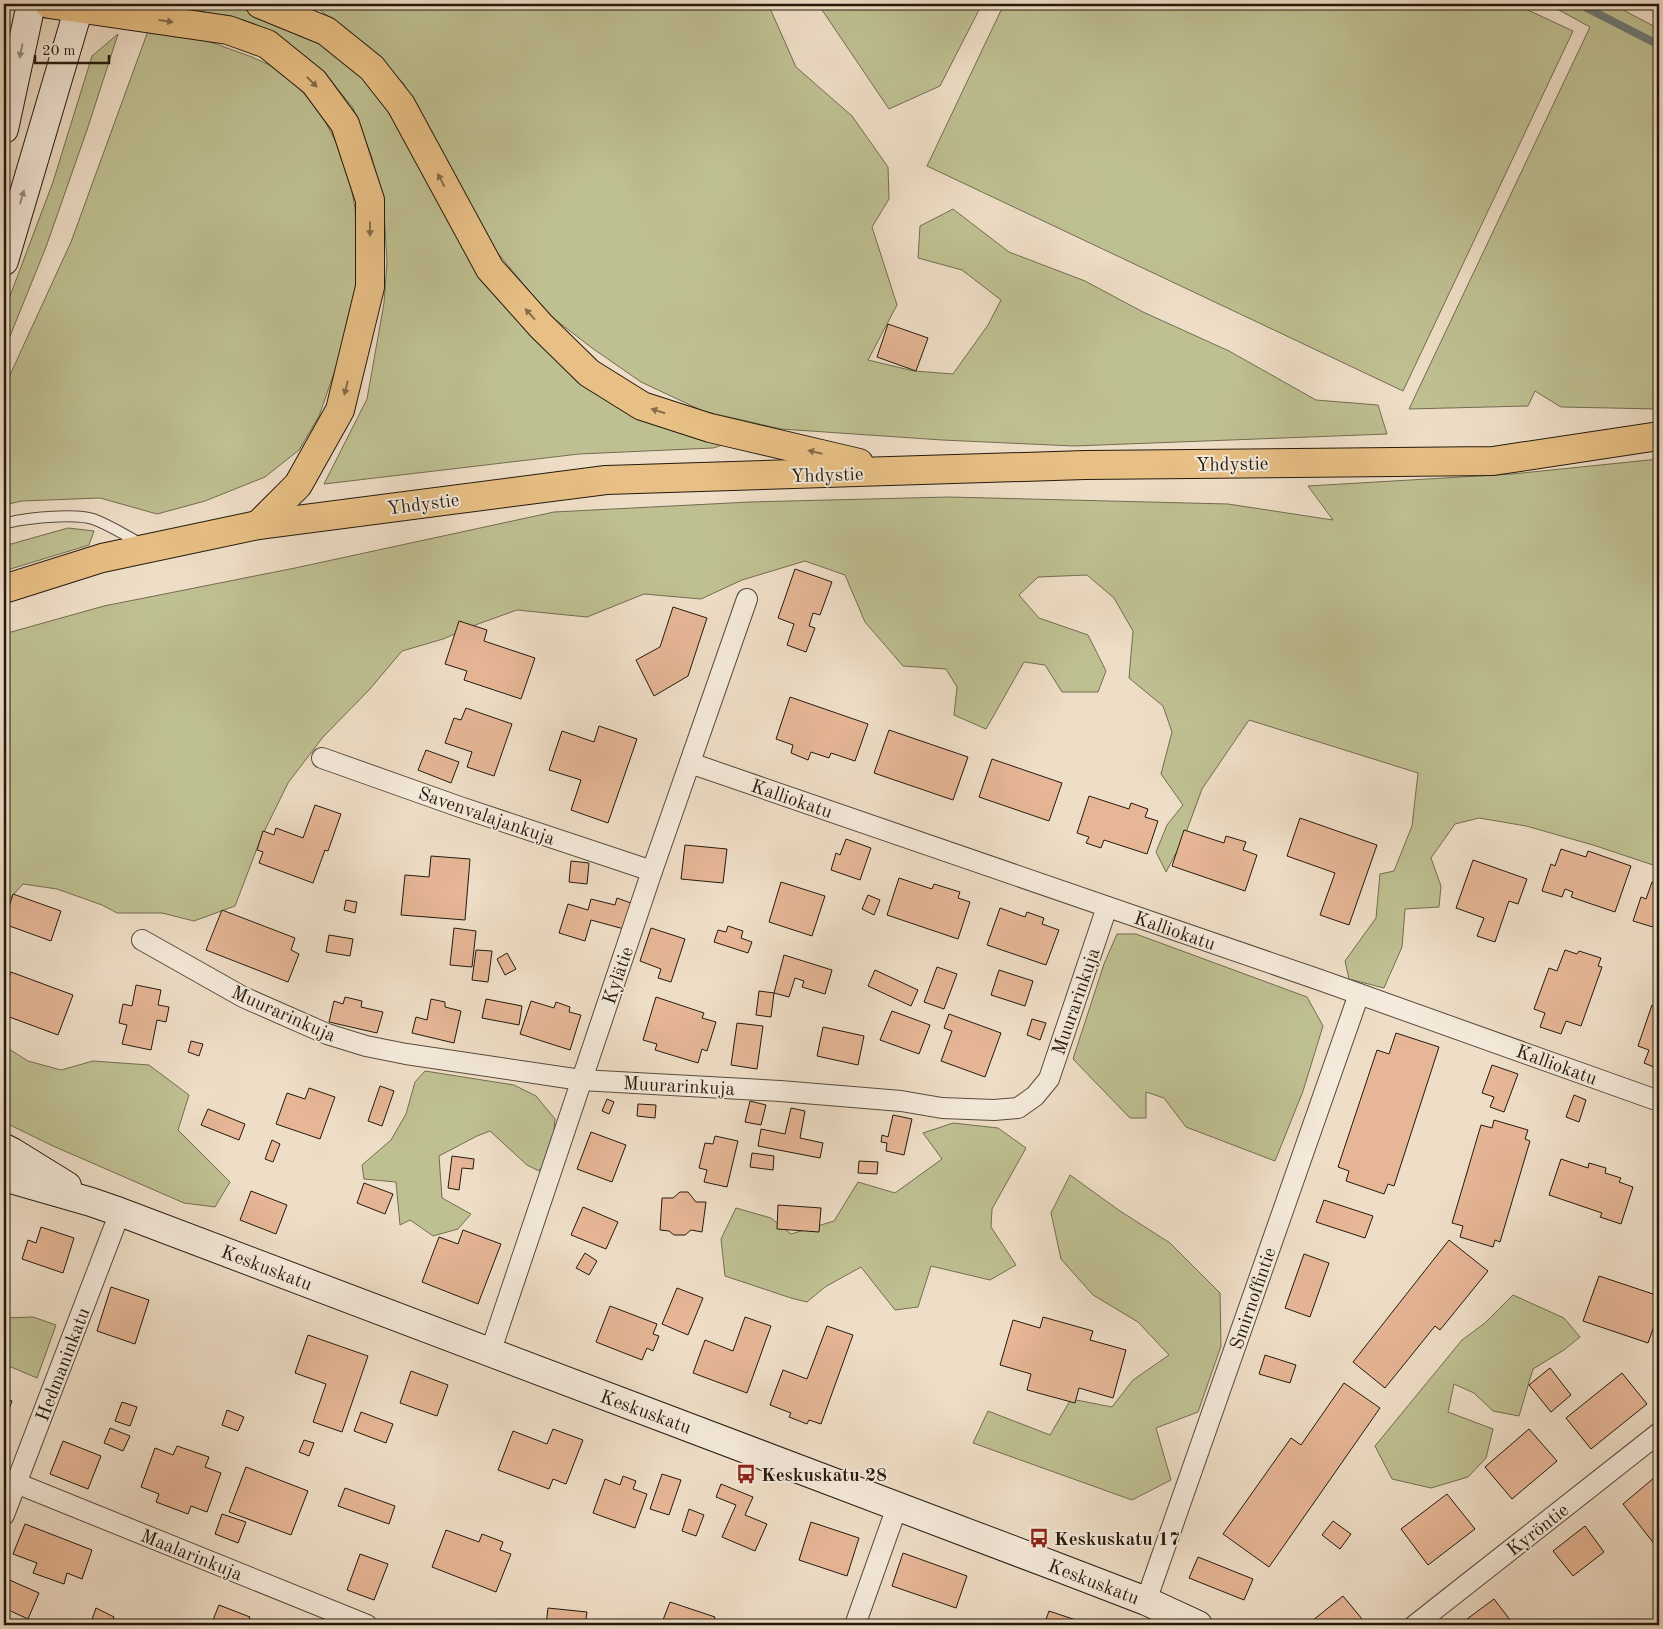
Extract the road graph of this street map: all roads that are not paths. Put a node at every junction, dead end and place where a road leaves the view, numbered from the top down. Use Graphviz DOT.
graph roads {
  1 [pos="31,4"];
  2 [pos="49,4"];
  3 [pos="260,4"];
  4 [pos="79,6"];
  5 [pos="4,129"];
  6 [pos="4,261"];
  7 [pos="1659,436"];
  8 [pos="897,472"];
  9 [pos="4,524"];
  10 [pos="258,525"];
  11 [pos="150,548"];
  12 [pos="4,589"];
  13 [pos="747,599"];
  14 [pos="322,758"];
  15 [pos="690,762"];
  16 [pos="652,871"];
  17 [pos="1107,907"];
  18 [pos="142,940"];
  19 [pos="1358,994"];
  20 [pos="581,1080"];
  21 [pos="1659,1101"];
  22 [pos="4,1148"];
  23 [pos="4,1177"];
  24 [pos="91,1202"];
  25 [pos="120,1212"];
  26 [pos="490,1353"];
  27 [pos="1659,1433"];
  28 [pos="16,1482"];
  29 [pos="896,1506"];
  30 [pos="4,1515"];
  31 [pos="1146,1601"];
  32 [pos="367,1625"];
  33 [pos="855,1625"];
  34 [pos="1198,1625"];
  35 [pos="1415,1625"];
  1 -- 5 [label="street, one-way"];
  2 -- 4 [label="highway"];
  8 -- 3 [label="highway, one-way"];
  6 -- 4 [label="street, one-way"];
  4 -- 10 [label="highway, one-way"];
  7 -- 8 [label="highway, Yhdystie"];
  8 -- 10 [label="highway, Yhdystie"];
  9 -- 11 [label="lane"];
  10 -- 11 [label="highway, Yhdystie"];
  11 -- 12 [label="highway, Yhdystie"];
  13 -- 15 [label="street, Kylätie"];
  14 -- 16 [label="street, Savenvalajankuja"];
  15 -- 16 [label="street, Kylätie"];
  15 -- 17 [label="street, Kalliokatu"];
  16 -- 20 [label="street, Kylätie"];
  17 -- 19 [label="street, Kalliokatu"];
  17 -- 20 [label="street, Muurarinkuja"];
  18 -- 20 [label="street, Muurarinkuja"];
  19 -- 21 [label="street, Kalliokatu"];
  19 -- 31 [label="street, Smirnoffintie"];
  20 -- 26 [label="street, Kylätie"];
  22 -- 24 [label="street, Keskuskatu"];
  23 -- 24 [label="street, Keskuskatu"];
  24 -- 25 [label="street, Keskuskatu"];
  25 -- 26 [label="street, Keskuskatu"];
  25 -- 28 [label="street, Hedmaninkatu"];
  26 -- 29 [label="street, Keskuskatu"];
  27 -- 35 [label="street, Kyröntie"];
  28 -- 30 [label="street, Hedmaninkatu"];
  28 -- 32 [label="street, Maalarinkuja"];
  29 -- 31 [label="street, Keskuskatu"];
  29 -- 33 [label="street"];
  31 -- 34 [label="street, Keskuskatu"];
}
